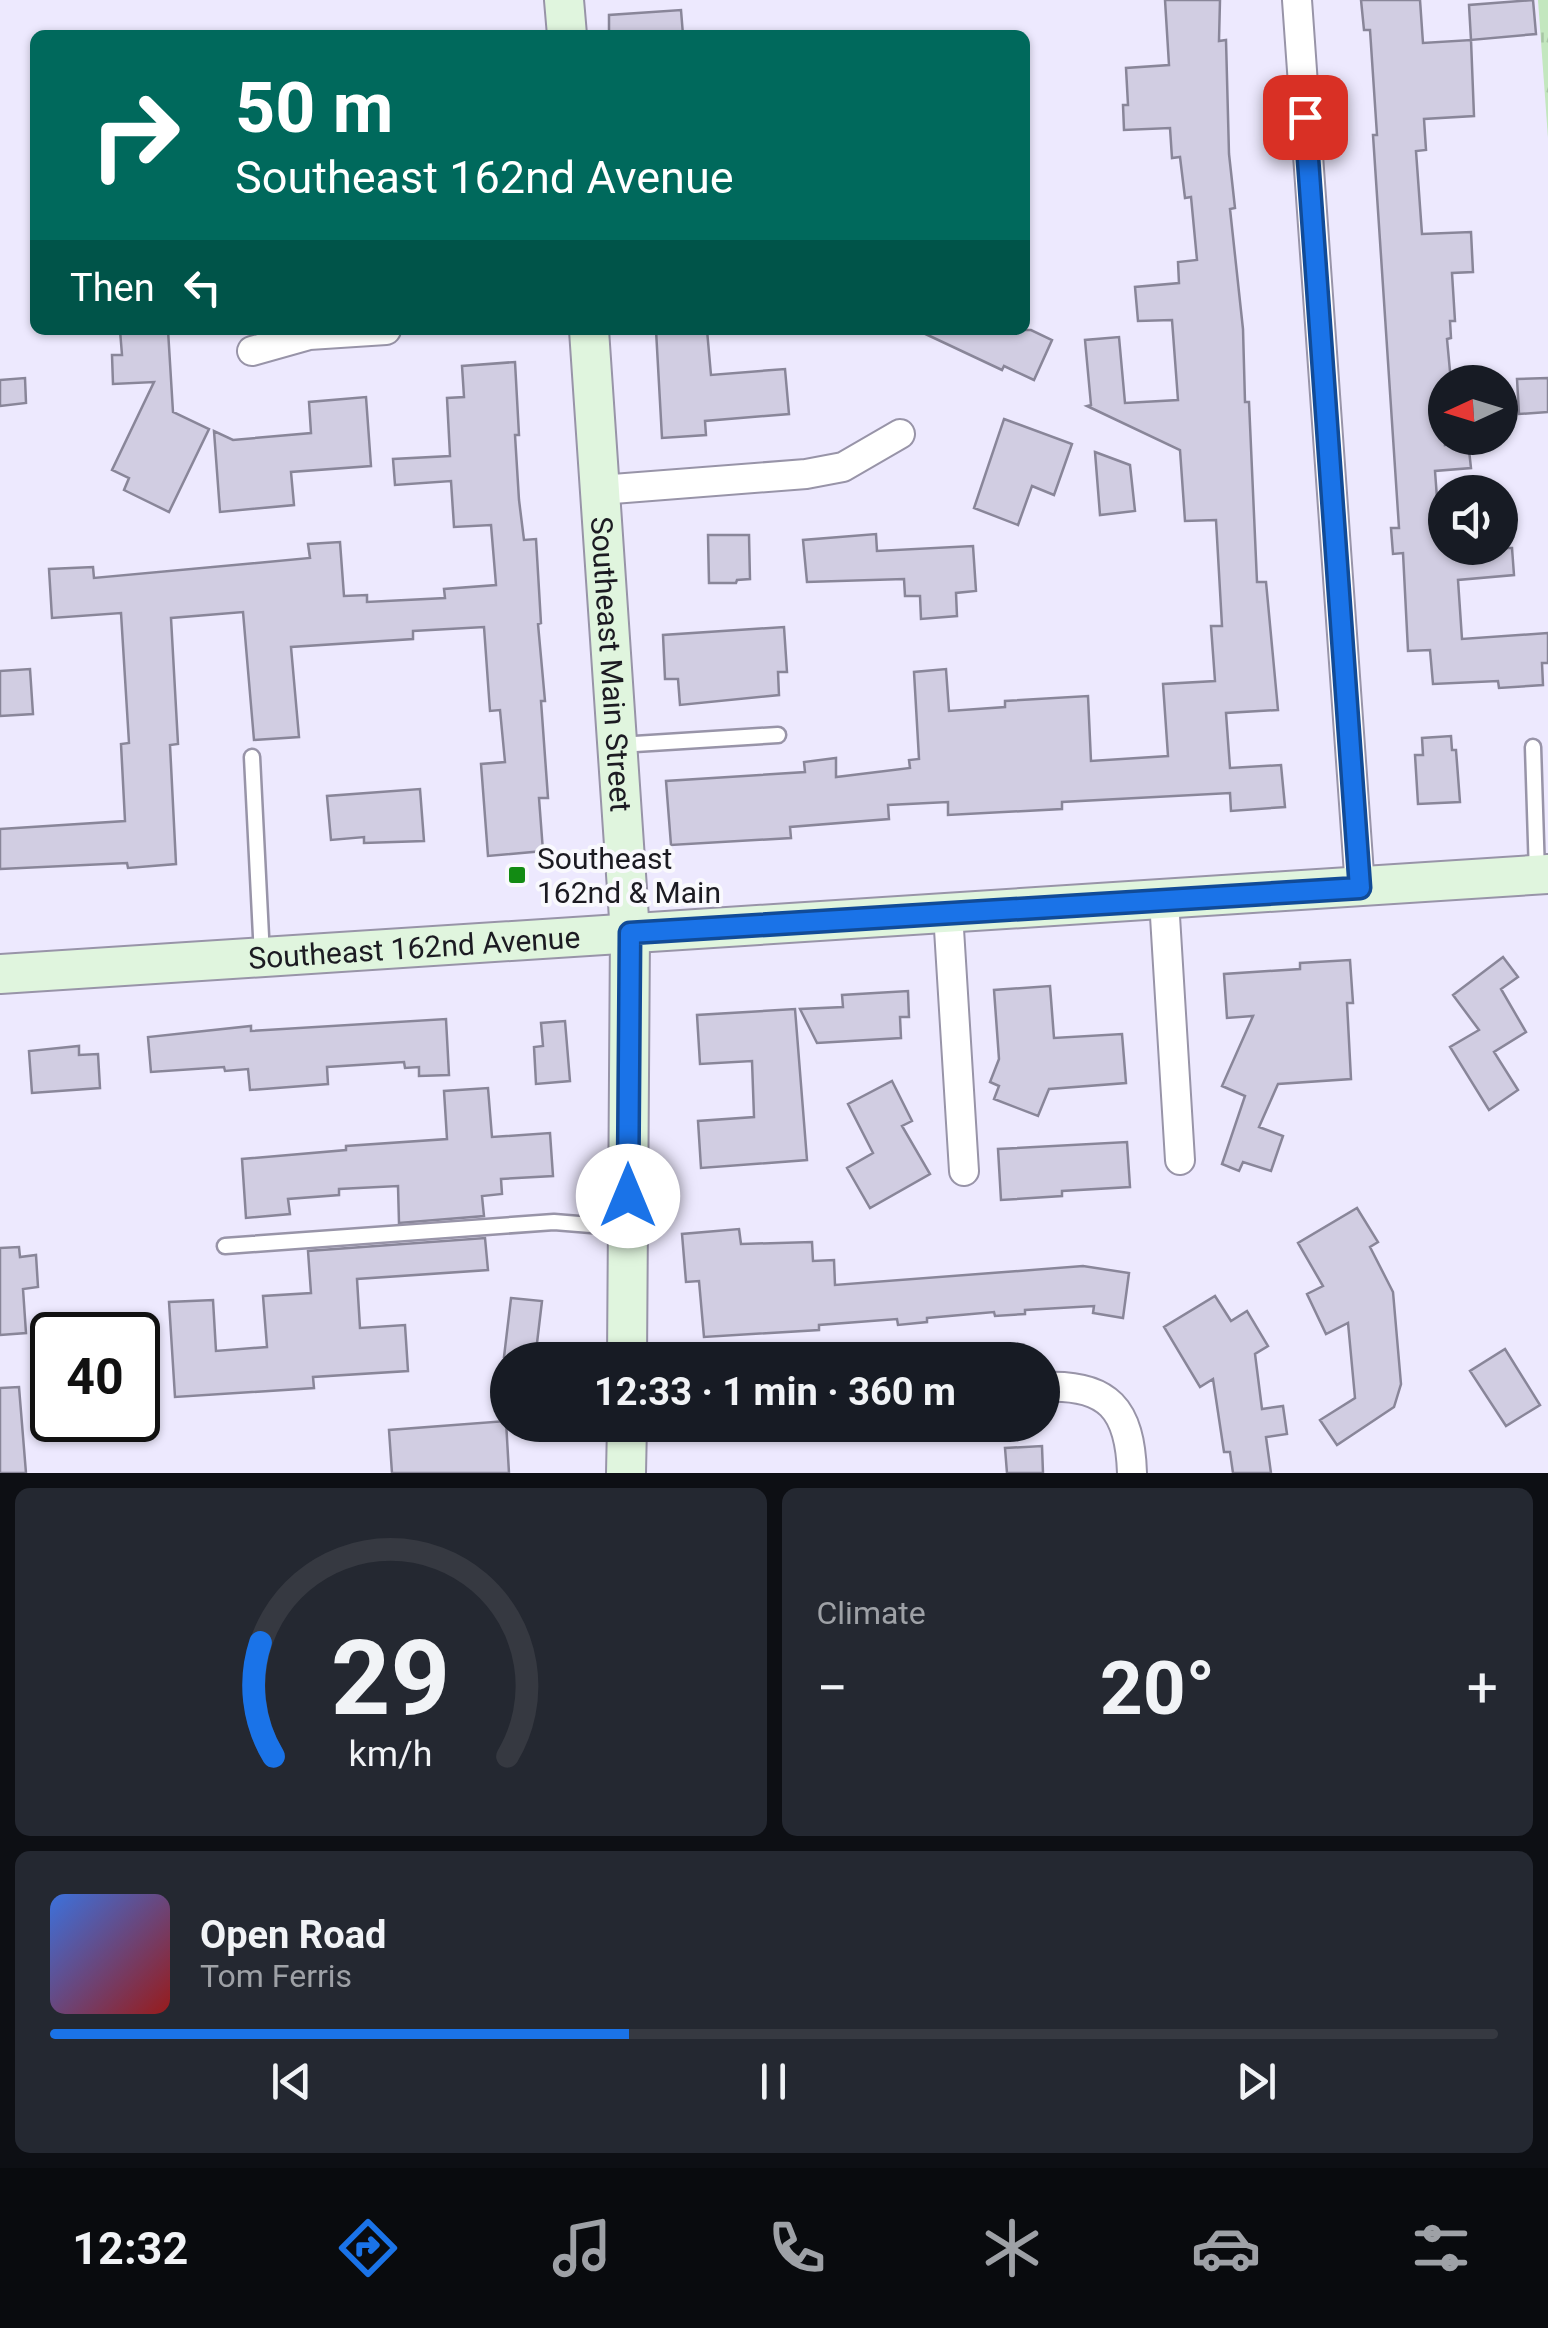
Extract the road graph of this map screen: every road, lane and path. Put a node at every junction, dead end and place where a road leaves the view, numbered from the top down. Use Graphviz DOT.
graph roads {
  1 [pos="564,0"];
  2 [pos="1296,0"];
  3 [pos="567,30"];
  4 [pos="309,335"];
  5 [pos="589,335"];
  6 [pos="252,350"];
  7 [pos="900,434"];
  8 [pos="600,490"];
  9 [pos="778,735"];
  10 [pos="618,745"];
  11 [pos="1533,747"];
  12 [pos="252,757"];
  13 [pos="1543,875"];
  14 [pos="1360,888"];
  15 [pos="1164,900"];
  16 [pos="948,913"];
  17 [pos="630,933"];
  18 [pos="262,957"];
  19 [pos="0,974"];
  20 [pos="1180,1160"];
  21 [pos="964,1170"];
  22 [pos="628,1228"];
  23 [pos="225,1246"];
  24 [pos="627,1342"];
  25 [pos="1060,1388"];
  26 [pos="627,1442"];
  27 [pos="626,1473"];
  28 [pos="1132,1473"];
  1 -- 3 [label="main road"];
  2 -- 14 [label="street"];
  4 -- 6 [label="street"];
  5 -- 8 [label="main road, Southeast Main Street"];
  7 -- 8 [label="street"];
  8 -- 10 [label="main road, Southeast Main Street"];
  9 -- 10 [label="lane"];
  10 -- 17 [label="main road, Southeast Main Street"];
  11 -- 13 [label="lane"];
  12 -- 18 [label="lane"];
  13 -- 14 [label="main road, Southeast 162nd Avenue"];
  14 -- 15 [label="main road, Southeast 162nd Avenue"];
  15 -- 16 [label="main road, Southeast 162nd Avenue"];
  15 -- 20 [label="street"];
  16 -- 17 [label="main road, Southeast 162nd Avenue"];
  16 -- 21 [label="street"];
  17 -- 18 [label="main road, Southeast 162nd Avenue"];
  17 -- 22 [label="main road, Southeast Main Street"];
  18 -- 19 [label="main road, Southeast 162nd Avenue"];
  22 -- 23 [label="lane"];
  22 -- 24 [label="main road, Southeast Main Street"];
  25 -- 28 [label="street"];
  26 -- 27 [label="main road"];
}
